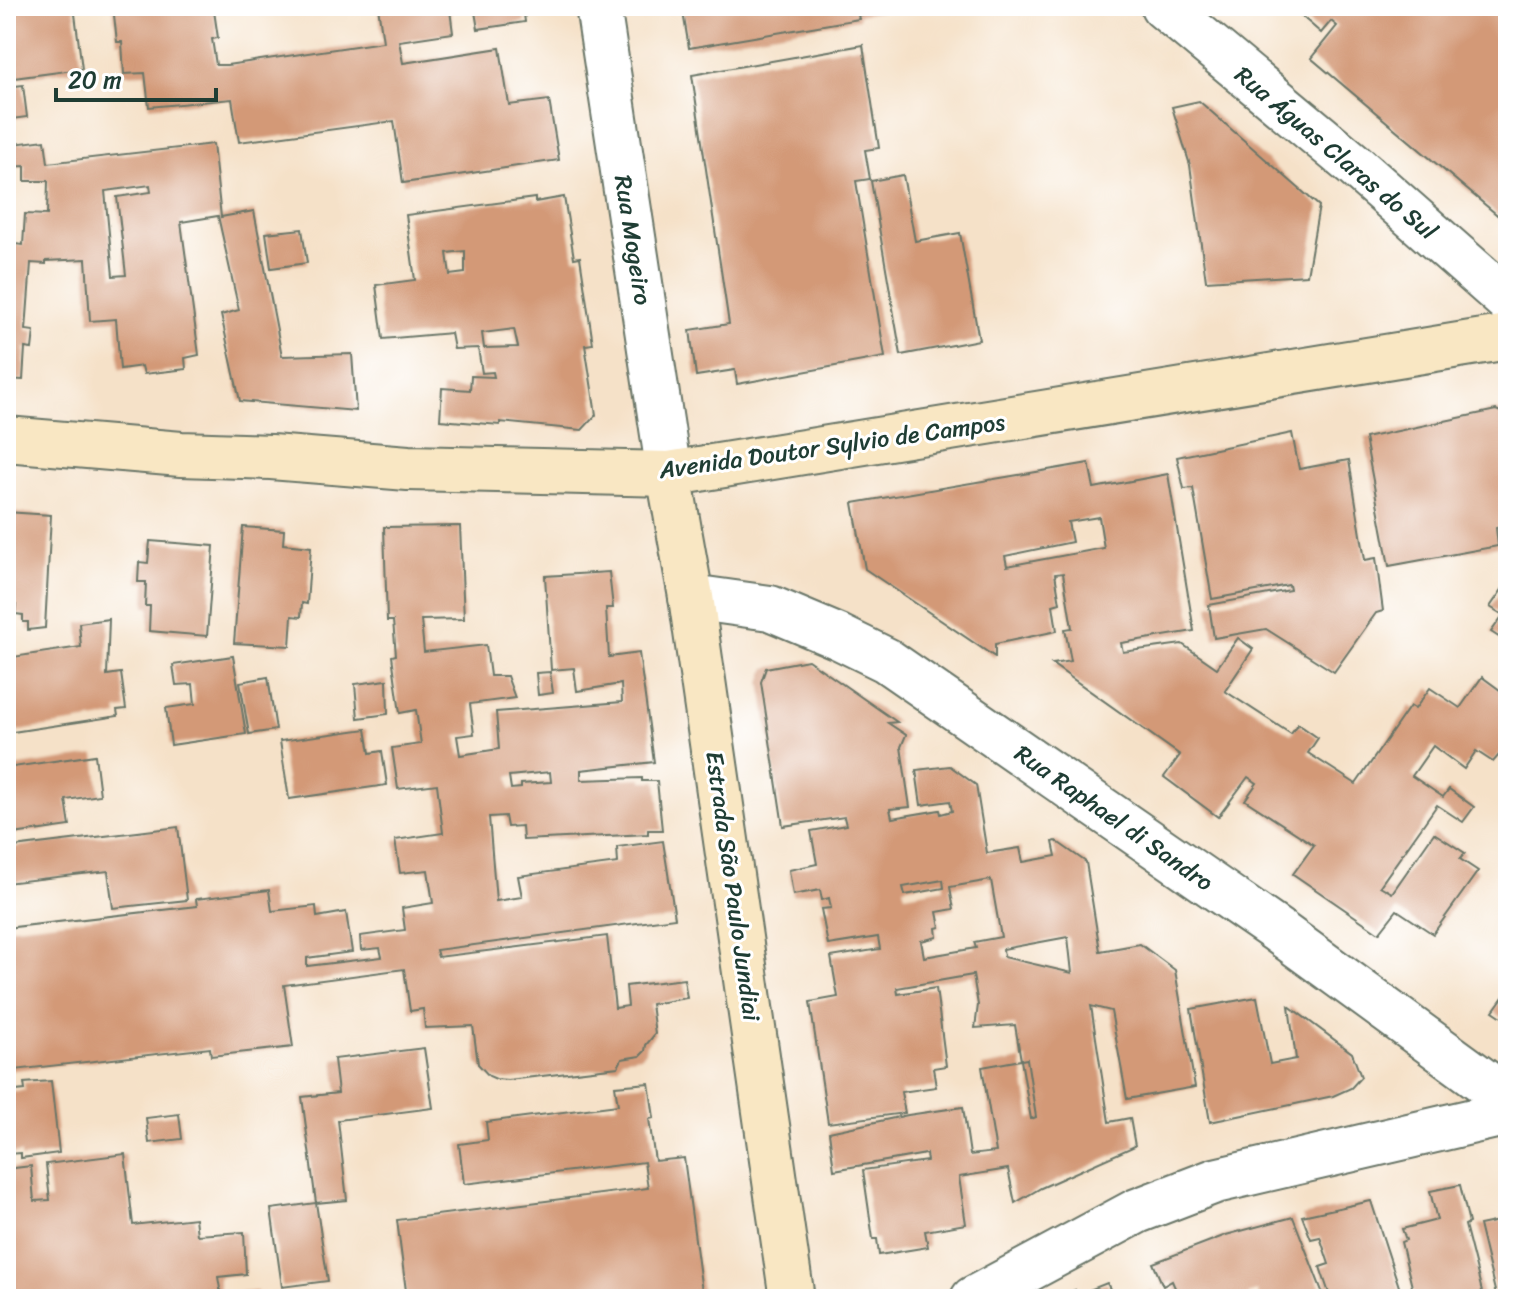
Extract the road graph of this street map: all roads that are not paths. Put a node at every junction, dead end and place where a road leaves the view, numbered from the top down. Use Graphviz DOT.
graph roads {
  1 [pos="598,6"];
  2 [pos="1163,6"];
  3 [pos="1508,301"];
  4 [pos="1508,337"];
  5 [pos="6,439"];
  6 [pos="669,474"];
  7 [pos="691,597"];
  8 [pos="1508,1099"];
  9 [pos="1508,1113"];
  10 [pos="792,1299"];
  11 [pos="973,1299"];
  1 -- 6 [label="street, Rua Mogeiro"];
  2 -- 3 [label="street, Rua Águas Claras do Sul"];
  4 -- 6 [label="main road, Avenida Doutor Sylvio de Campos"];
  5 -- 6 [label="main road, Avenida Doutor Sylvio de Campos"];
  6 -- 7 [label="main road, Estrada São Paulo Jundiai"];
  7 -- 8 [label="street, Rua Raphael di Sandro"];
  7 -- 10 [label="main road, Estrada São Paulo Jundiai"];
  9 -- 11 [label="street"];
}
